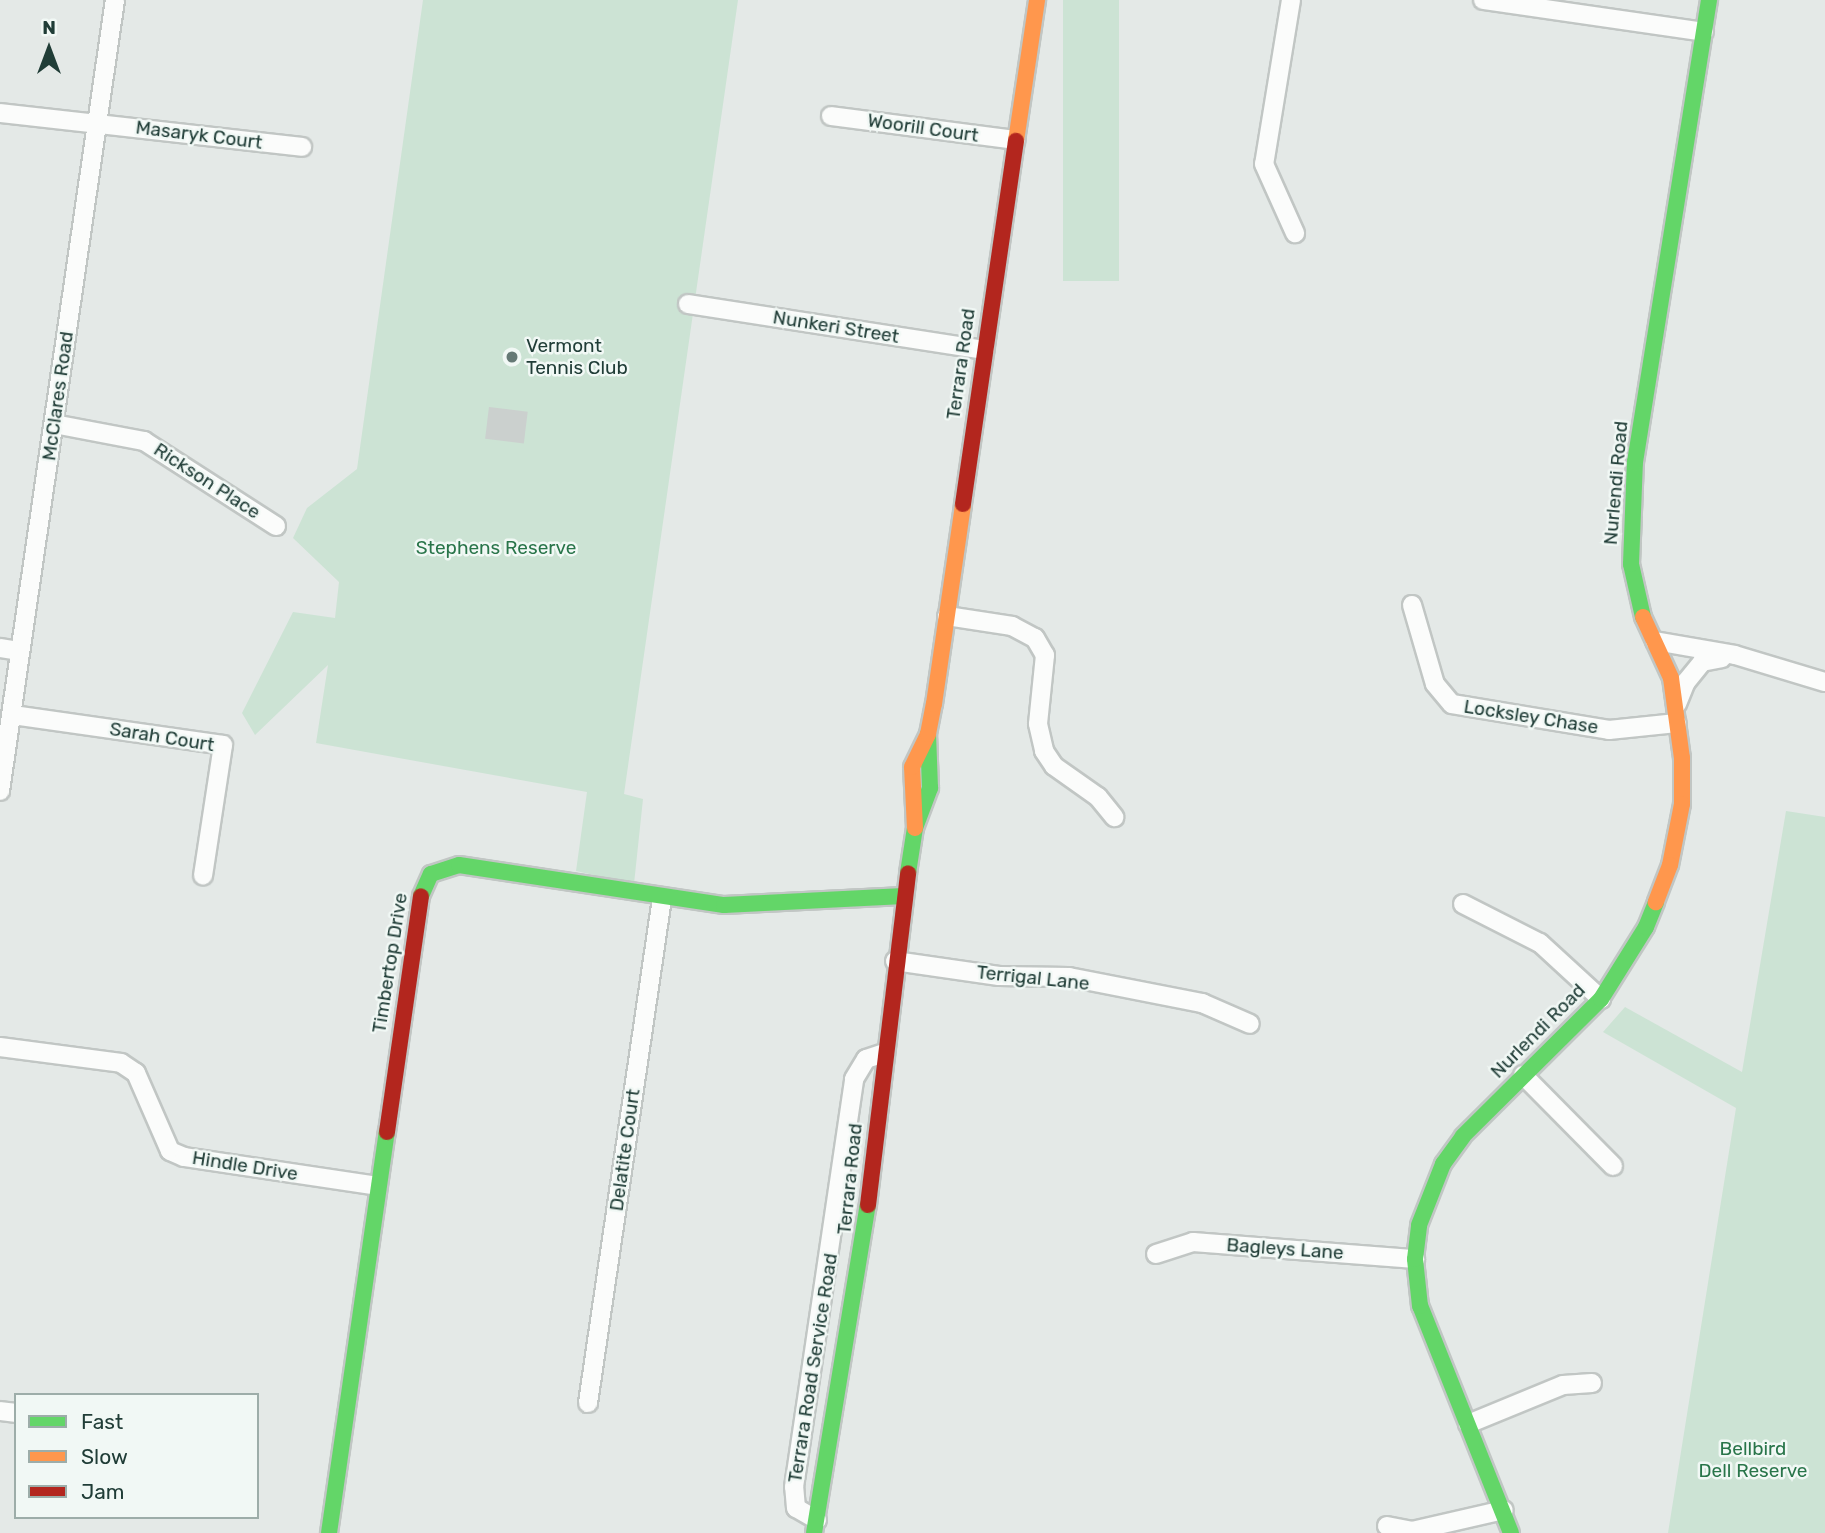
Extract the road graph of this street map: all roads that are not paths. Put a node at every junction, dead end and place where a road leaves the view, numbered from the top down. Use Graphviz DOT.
graph roads {
  1 [pos="115,0"];
  2 [pos="1037,0"];
  3 [pos="1291,0"];
  4 [pos="1483,0"];
  5 [pos="1709,0"];
  6 [pos="1704,32"];
  7 [pos="0,113"];
  8 [pos="831,116"];
  9 [pos="97,126"];
  10 [pos="1015,140"];
  11 [pos="302,147"];
  12 [pos="1295,233"];
  13 [pos="688,304"];
  14 [pos="984,350"];
  15 [pos="54,425"];
  16 [pos="276,526"];
  17 [pos="1412,605"];
  18 [pos="947,616"];
  19 [pos="1655,641"];
  20 [pos="0,648"];
  21 [pos="19,651"];
  22 [pos="1735,655"];
  23 [pos="1825,682"];
  24 [pos="13,715"];
  25 [pos="1676,716"];
  26 [pos="0,791"];
  27 [pos="1114,817"];
  28 [pos="204,875"];
  29 [pos="904,896"];
  30 [pos="662,898"];
  31 [pos="1463,904"];
  32 [pos="895,961"];
  33 [pos="1601,999"];
  34 [pos="1250,1024"];
  35 [pos="0,1047"];
  36 [pos="884,1054"];
  37 [pos="1523,1075"];
  38 [pos="1613,1166"];
  39 [pos="377,1186"];
  40 [pos="1156,1254"];
  41 [pos="1415,1259"];
  42 [pos="1592,1383"];
  43 [pos="588,1403"];
  44 [pos="1468,1424"];
  45 [pos="1504,1510"];
  46 [pos="816,1527"];
  47 [pos="1387,1527"];
  48 [pos="329,1533"];
  49 [pos="1511,1533"];
  1 -- 9 [label="street, McClares Road"];
  2 -- 10 [label="street, Terrara Road"];
  3 -- 12 [label="street"];
  4 -- 6 [label="street"];
  5 -- 6 [label="street, Nurlendi Road"];
  6 -- 19 [label="street, Nurlendi Road"];
  7 -- 9 [label="street, Masaryk Court"];
  8 -- 10 [label="street, Woorill Court"];
  9 -- 11 [label="street, Masaryk Court"];
  9 -- 15 [label="street, McClares Road"];
  10 -- 14 [label="street, Terrara Road"];
  13 -- 14 [label="street, Nunkeri Street"];
  14 -- 18 [label="street, Terrara Road"];
  15 -- 16 [label="street, Rickson Place"];
  15 -- 21 [label="street, McClares Road"];
  17 -- 25 [label="street, Locksley Chase"];
  18 -- 27 [label="street"];
  18 -- 29 [label="street, Terrara Road"];
  19 -- 22 [label="street"];
  19 -- 25 [label="street, Nurlendi Road"];
  20 -- 21 [label="street"];
  21 -- 24 [label="street, McClares Road"];
  22 -- 23 [label="street"];
  22 -- 25 [label="street"];
  24 -- 26 [label="street, McClares Road"];
  24 -- 28 [label="street, Sarah Court"];
  25 -- 33 [label="street, Nurlendi Road"];
  29 -- 30 [label="street, Timbertop Drive"];
  29 -- 32 [label="street, Terrara Road"];
  30 -- 39 [label="street, Timbertop Drive"];
  30 -- 43 [label="street, Delatite Court"];
  31 -- 33 [label="street"];
  32 -- 34 [label="street, Terrigal Lane"];
  32 -- 36 [label="street, Terrara Road"];
  33 -- 37 [label="street, Nurlendi Road"];
  35 -- 39 [label="street, Hindle Drive"];
  36 -- 46 [label="street, Terrara Road"];
  36 -- 46 [label="street, Terrara Road Service Road"];
  37 -- 38 [label="street"];
  37 -- 41 [label="street, Nurlendi Road"];
  39 -- 48 [label="street, Timbertop Drive"];
  40 -- 41 [label="street, Bagleys Lane"];
  41 -- 44 [label="street, Nurlendi Road"];
  42 -- 44 [label="street"];
  44 -- 45 [label="street, Nurlendi Road"];
  45 -- 47 [label="street"];
  45 -- 49 [label="street, Nurlendi Road"];
}
